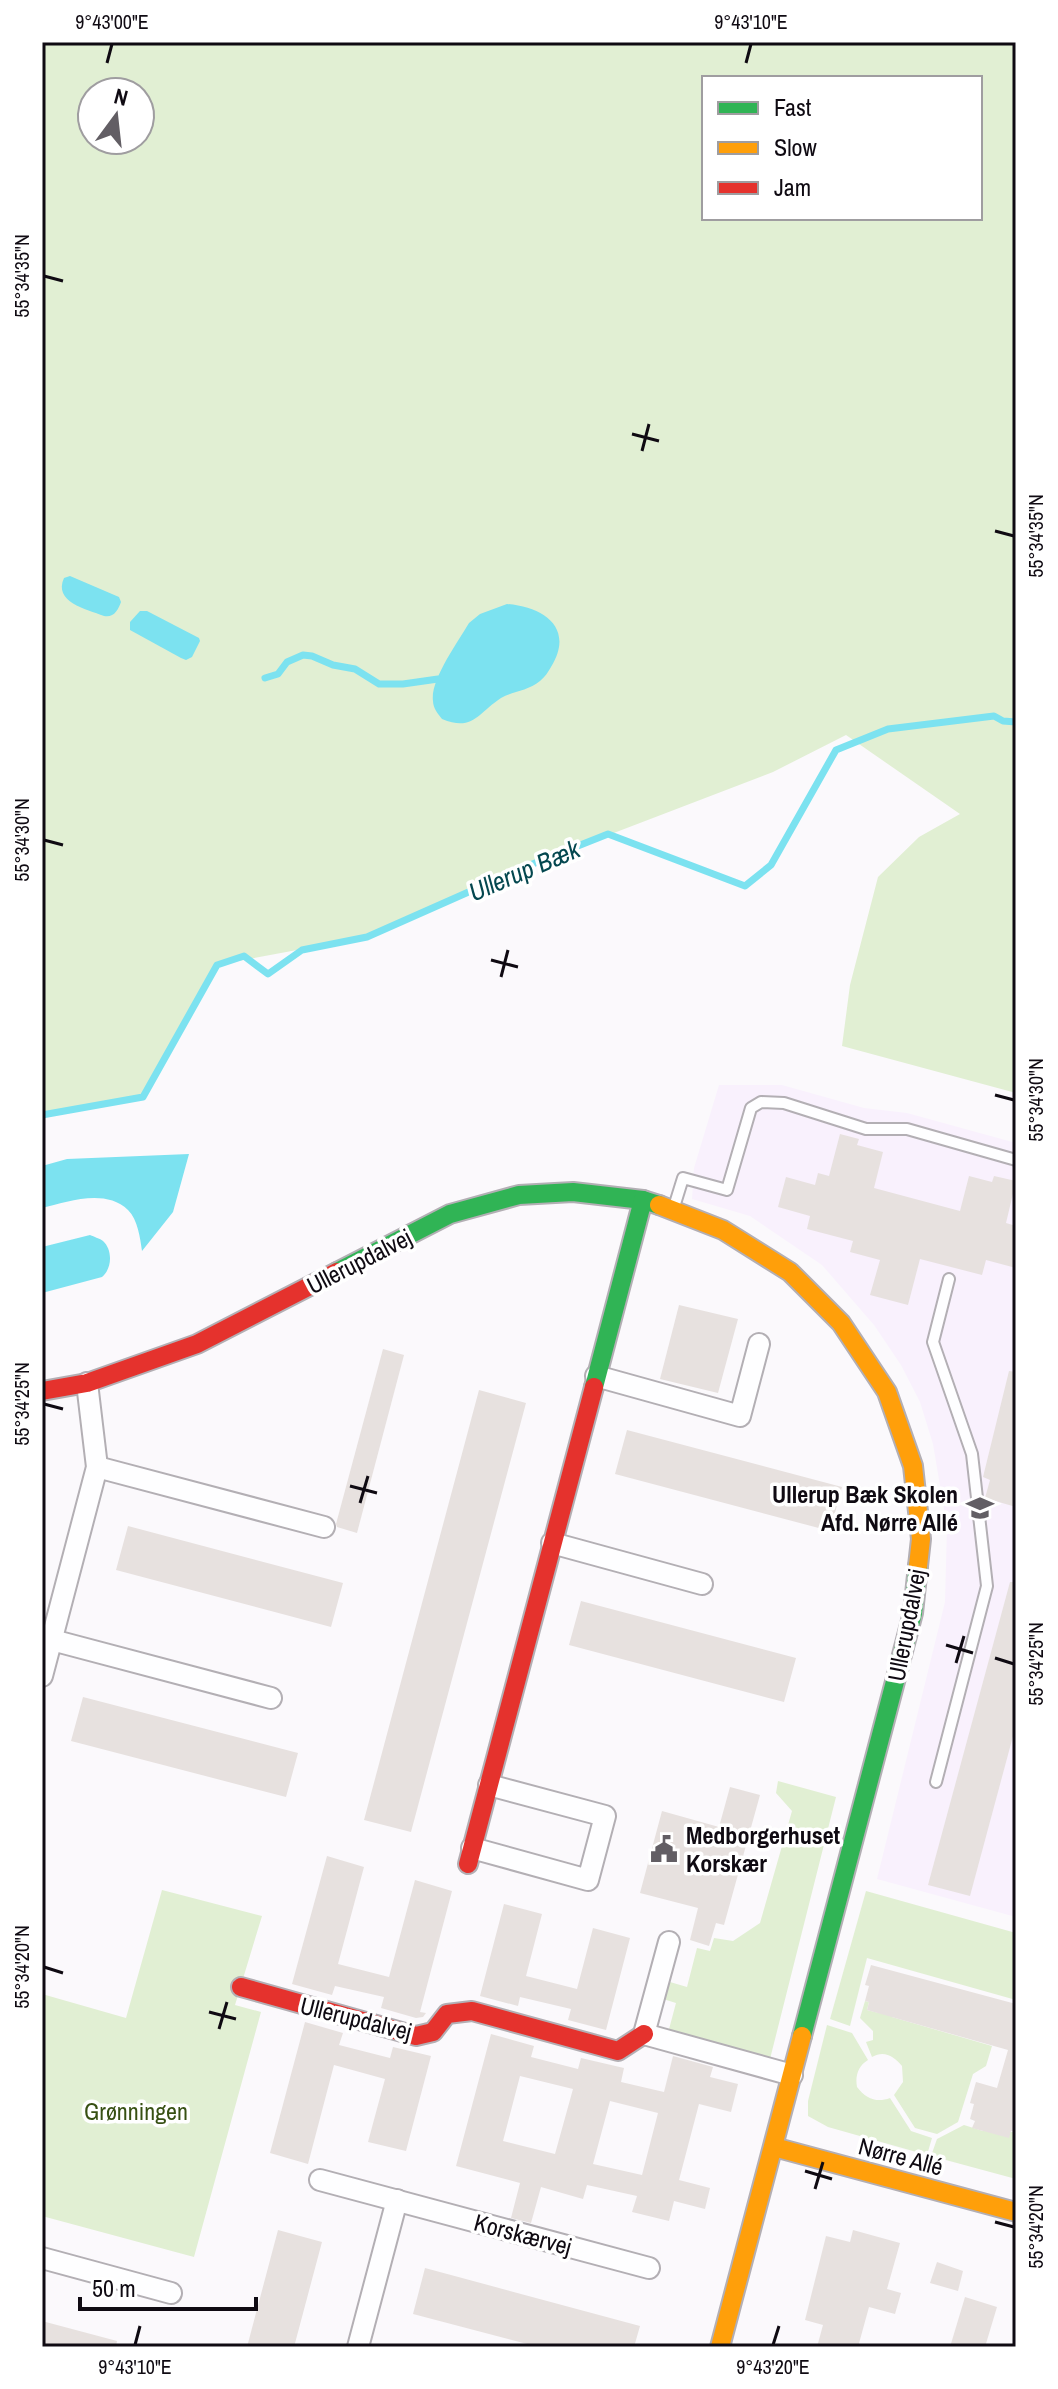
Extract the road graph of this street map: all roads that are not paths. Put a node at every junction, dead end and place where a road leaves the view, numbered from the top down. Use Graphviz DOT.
graph roads {
  1 [pos="1016,1160"];
  2 [pos="643,1200"];
  3 [pos="673,1209"];
  4 [pos="949,1279"];
  5 [pos="759,1344"];
  6 [pos="596,1376"];
  7 [pos="87,1383"];
  8 [pos="42,1391"];
  9 [pos="97,1467"];
  10 [pos="324,1527"];
  11 [pos="552,1543"];
  12 [pos="702,1584"];
  13 [pos="52,1640"];
  14 [pos="42,1676"];
  15 [pos="271,1698"];
  16 [pos="936,1782"];
  17 [pos="489,1785"];
  18 [pos="470,1856"];
  19 [pos="669,1942"];
  20 [pos="241,1987"];
  21 [pos="644,2034"];
  22 [pos="792,2075"];
  23 [pos="774,2147"];
  24 [pos="320,2180"];
  25 [pos="397,2200"];
  26 [pos="1016,2212"];
  27 [pos="42,2258"];
  28 [pos="649,2268"];
  29 [pos="171,2293"];
  30 [pos="358,2347"];
  31 [pos="720,2347"];
  1 -- 3 [label="lane"];
  2 -- 3 [label="street, Ullerupdalvej"];
  2 -- 6 [label="street"];
  2 -- 7 [label="street, Ullerupdalvej"];
  3 -- 22 [label="street, Ullerupdalvej"];
  4 -- 16 [label="lane"];
  5 -- 6 [label="street"];
  6 -- 11 [label="street"];
  7 -- 8 [label="street, Ullerupdalvej"];
  7 -- 9 [label="street"];
  9 -- 10 [label="street"];
  9 -- 13 [label="street"];
  11 -- 12 [label="street"];
  11 -- 17 [label="street"];
  13 -- 14 [label="street"];
  13 -- 15 [label="street"];
  17 -- 18 [label="street"];
  17 -- 18 [label="street"];
  19 -- 21 [label="street"];
  20 -- 21 [label="street, Ullerupdalvej"];
  21 -- 22 [label="street"];
  22 -- 23 [label="street, Ullerupdalvej"];
  23 -- 26 [label="street, Nørre Allé"];
  23 -- 31 [label="street"];
  24 -- 25 [label="street, Korskærvej"];
  25 -- 28 [label="street, Korskærvej"];
  25 -- 30 [label="street"];
  27 -- 29 [label="street"];
}
